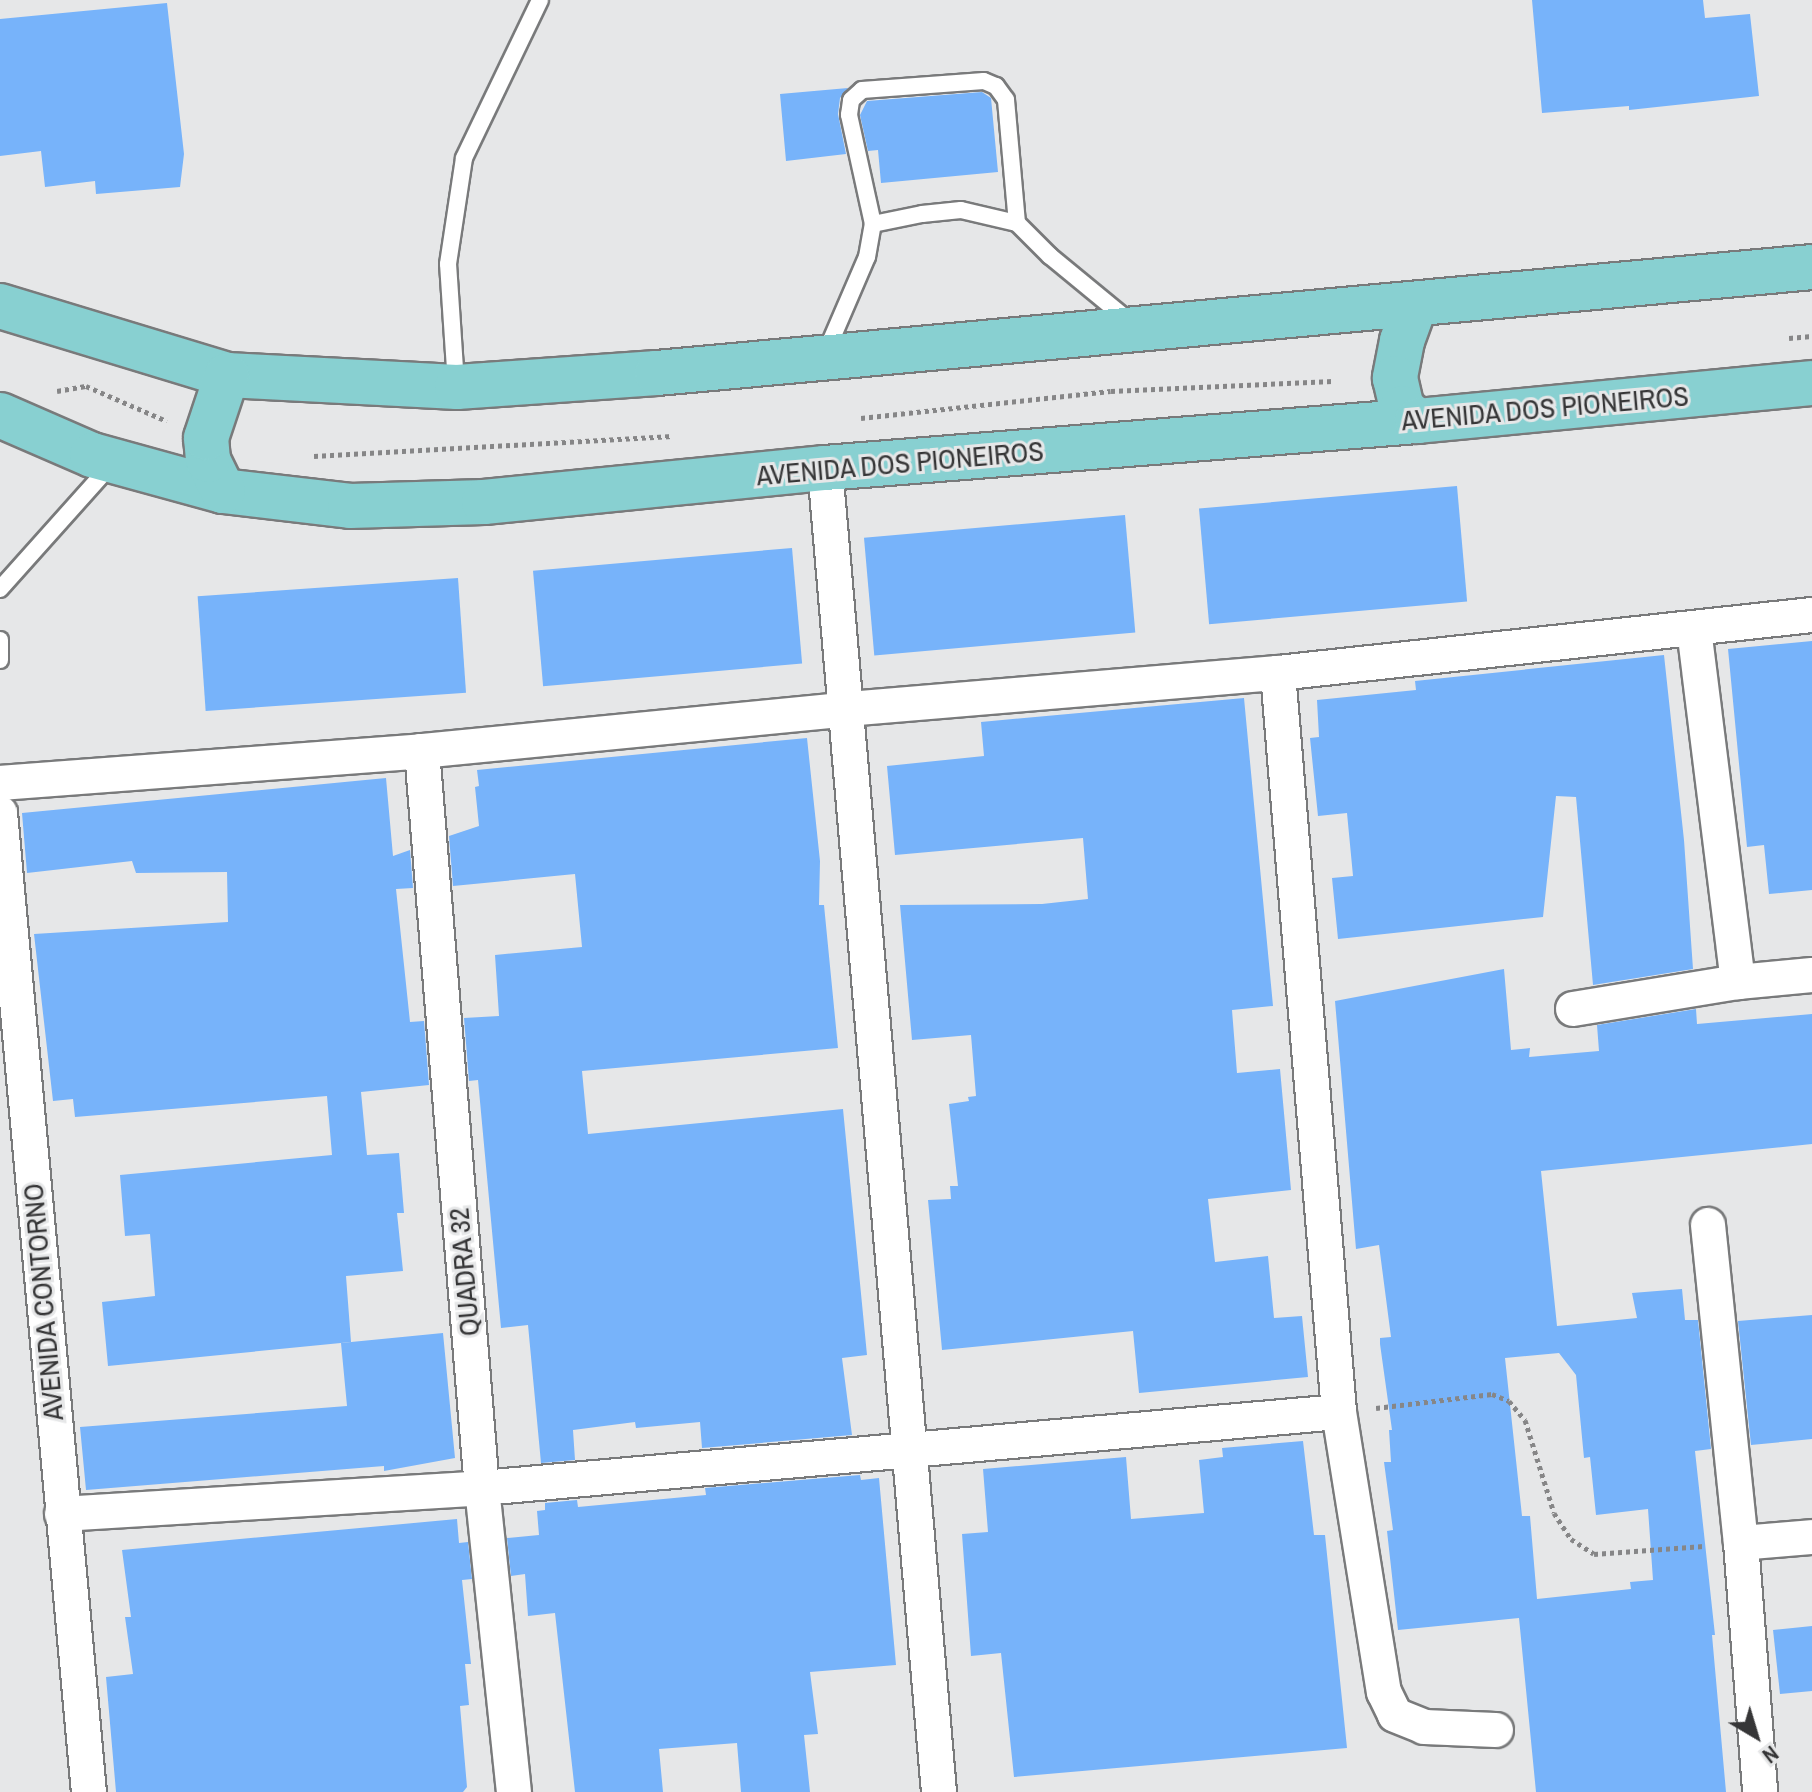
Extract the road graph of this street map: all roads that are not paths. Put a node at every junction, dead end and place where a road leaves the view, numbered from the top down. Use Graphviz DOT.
graph roads {
  1 [pos="540,0"];
  2 [pos="1017,223"];
  3 [pos="873,224"];
  4 [pos="1812,267"];
  5 [pos="1415,305"];
  6 [pos="0,306"];
  7 [pos="1140,329"];
  8 [pos="824,358"];
  9 [pos="227,375"];
  10 [pos="1812,383"];
  11 [pos="457,387"];
  12 [pos="0,415"];
  13 [pos="1417,421"];
  14 [pos="114,461"];
  15 [pos="825,468"];
  16 [pos="223,491"];
  17 [pos="0,589"];
  18 [pos="1812,615"];
  19 [pos="1694,629"];
  20 [pos="0,640"];
  21 [pos="0,660"];
  22 [pos="1278,673"];
  23 [pos="848,709"];
  24 [pos="422,751"];
  25 [pos="0,783"];
  26 [pos="0,813"];
  27 [pos="1812,975"];
  28 [pos="1738,982"];
  29 [pos="1573,1009"];
  30 [pos="1708,1225"];
  31 [pos="1339,1412"];
  32 [pos="912,1452"];
  33 [pos="482,1488"];
  34 [pos="62,1514"];
  35 [pos="1812,1537"];
  36 [pos="1741,1543"];
  37 [pos="1496,1730"];
  38 [pos="89,1792"];
  39 [pos="514,1792"];
  40 [pos="939,1792"];
  41 [pos="1760,1792"];
  1 -- 11 [label="lane"];
  2 -- 3 [label="lane"];
  2 -- 3 [label="lane"];
  2 -- 7 [label="lane"];
  3 -- 8 [label="lane"];
  4 -- 5 [label="main road"];
  5 -- 7 [label="main road"];
  5 -- 13 [label="main road"];
  6 -- 9 [label="main road"];
  7 -- 8 [label="main road"];
  8 -- 11 [label="main road"];
  9 -- 11 [label="main road"];
  9 -- 16 [label="main road"];
  10 -- 13 [label="main road, AVENIDA DOS PIONEIROS"];
  12 -- 14 [label="main road, AVENIDA DOS PIONEIROS"];
  13 -- 15 [label="main road, AVENIDA DOS PIONEIROS"];
  14 -- 16 [label="main road, AVENIDA DOS PIONEIROS"];
  14 -- 17 [label="lane"];
  15 -- 16 [label="main road, AVENIDA DOS PIONEIROS"];
  15 -- 23 [label="street"];
  18 -- 19 [label="street"];
  19 -- 22 [label="street"];
  19 -- 28 [label="street"];
  20 -- 21 [label="lane"];
  22 -- 23 [label="street"];
  22 -- 31 [label="street"];
  23 -- 24 [label="street"];
  23 -- 32 [label="street"];
  24 -- 25 [label="street"];
  24 -- 33 [label="street, QUADRA 32"];
  26 -- 34 [label="street, AVENIDA CONTORNO"];
  27 -- 28 [label="street"];
  28 -- 29 [label="street"];
  30 -- 36 [label="street"];
  31 -- 32 [label="street"];
  31 -- 37 [label="street"];
  32 -- 33 [label="street"];
  32 -- 40 [label="street"];
  33 -- 34 [label="street"];
  33 -- 39 [label="street, QUADRA 32"];
  34 -- 38 [label="street, AVENIDA CONTORNO"];
  35 -- 36 [label="street"];
  36 -- 41 [label="street"];
}
